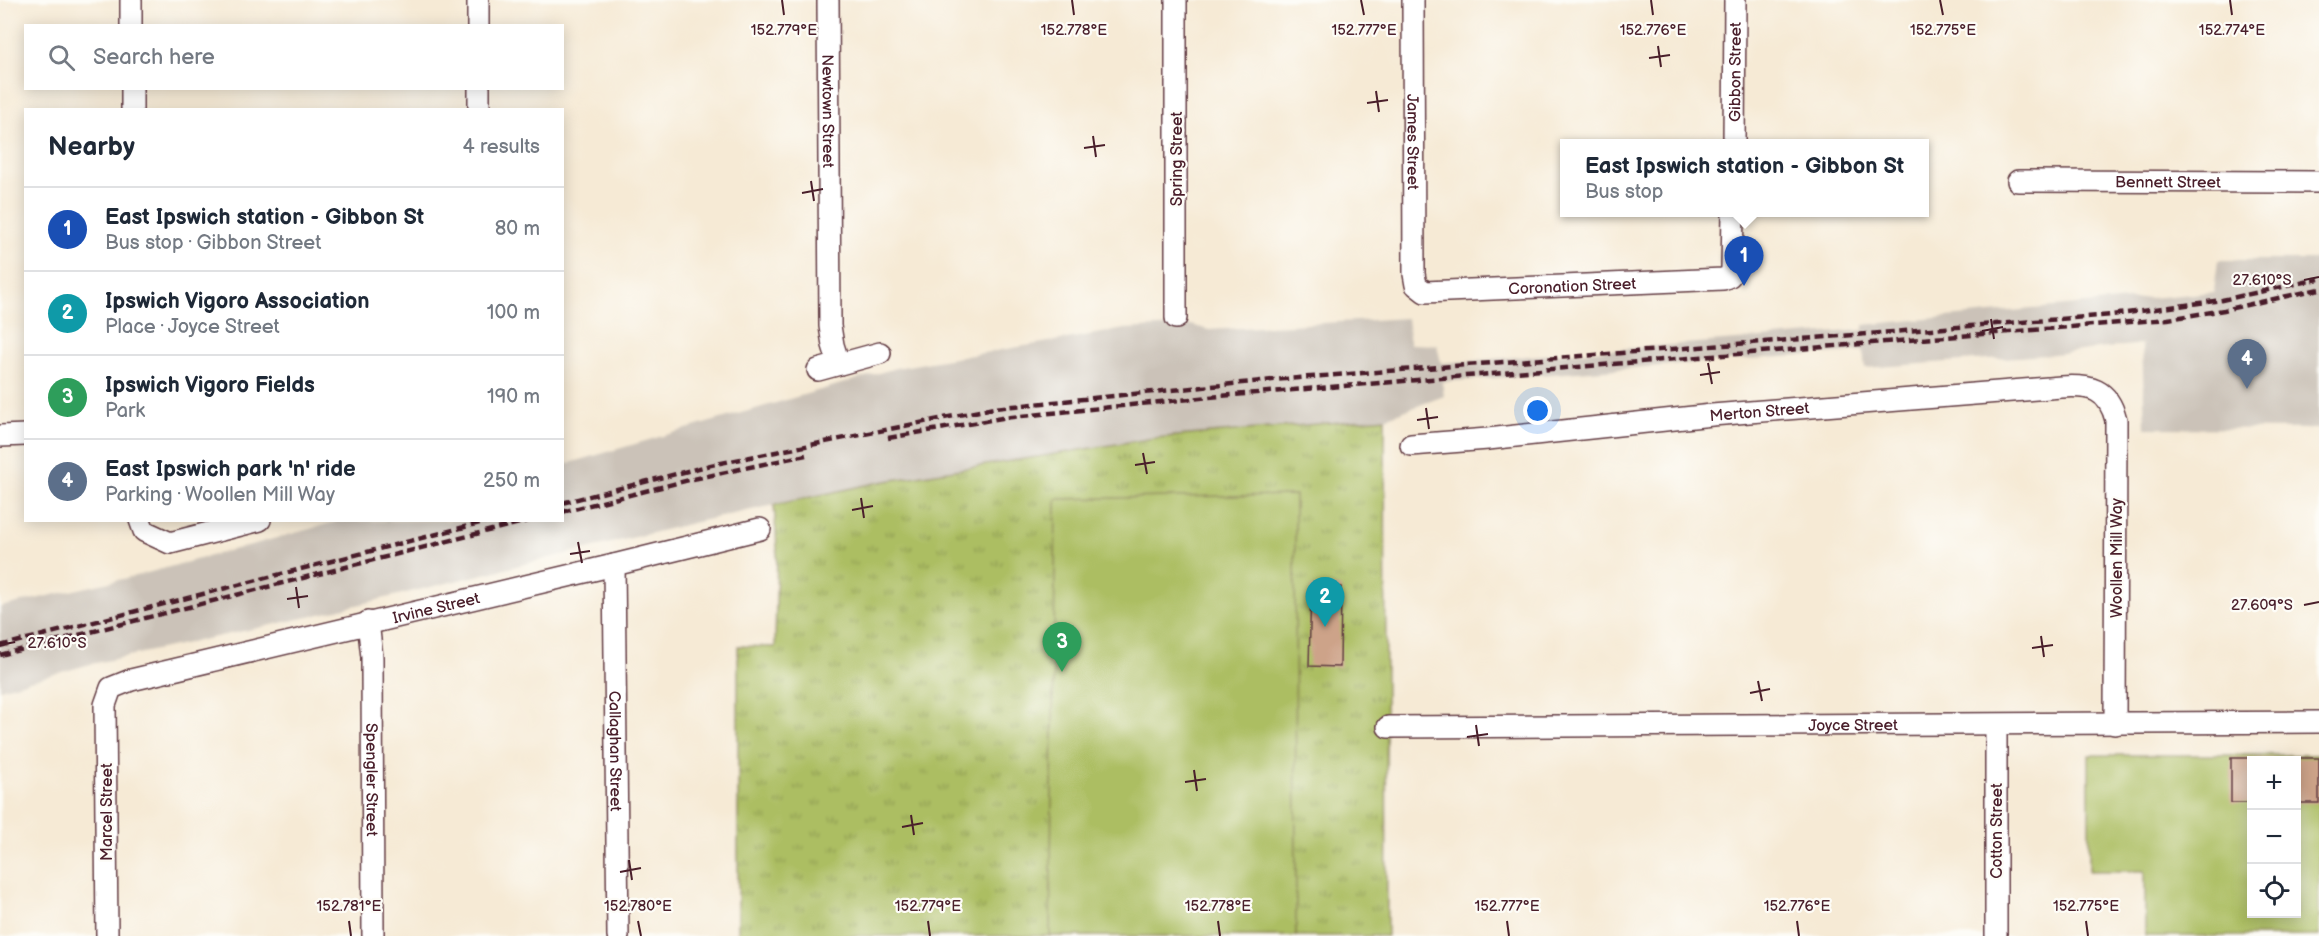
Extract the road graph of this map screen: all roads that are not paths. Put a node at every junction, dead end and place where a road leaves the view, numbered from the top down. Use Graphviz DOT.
graph roads {
  1 [pos="131,0"];
  2 [pos="478,0"];
  3 [pos="828,0"];
  4 [pos="1176,0"];
  5 [pos="1413,0"];
  6 [pos="1735,0"];
  7 [pos="131,24"];
  8 [pos="478,24"];
  9 [pos="132,90"];
  10 [pos="479,90"];
  11 [pos="132,108"];
  12 [pos="479,108"];
  13 [pos="1734,139"];
  14 [pos="2018,182"];
  15 [pos="2319,182"];
  16 [pos="1733,217"];
  17 [pos="1416,285"];
  18 [pos="1176,318"];
  19 [pos="880,353"];
  20 [pos="839,364"];
  21 [pos="818,370"];
  22 [pos="2103,395"];
  23 [pos="24,435"];
  24 [pos="0,436"];
  25 [pos="1411,445"];
  26 [pos="252,522"];
  27 [pos="142,526"];
  28 [pos="760,529"];
  29 [pos="615,565"];
  30 [pos="368,622"];
  31 [pos="111,688"];
  32 [pos="2319,722"];
  33 [pos="2115,724"];
  34 [pos="1996,725"];
  35 [pos="1388,727"];
  36 [pos="107,936"];
  37 [pos="373,936"];
  38 [pos="618,936"];
  39 [pos="1996,936"];
  1 -- 7 [label="street"];
  2 -- 8 [label="street"];
  3 -- 20 [label="street, Newtown Street"];
  4 -- 18 [label="street, Spring Street"];
  5 -- 17 [label="street, James Street"];
  6 -- 13 [label="street, Gibbon Street"];
  9 -- 11 [label="street"];
  10 -- 12 [label="street"];
  14 -- 15 [label="street, Bennett Street"];
  16 -- 17 [label="street, Coronation Street"];
  19 -- 20 [label="street"];
  20 -- 21 [label="street"];
  22 -- 25 [label="street, Merton Street"];
  22 -- 33 [label="street, Woollen Mill Way"];
  23 -- 24 [label="street"];
  26 -- 27 [label="street"];
  28 -- 29 [label="street, Irvine Street"];
  29 -- 30 [label="street, Irvine Street"];
  29 -- 38 [label="street, Callaghan Street"];
  30 -- 31 [label="street, Irvine Street"];
  30 -- 37 [label="street, Spengler Street"];
  31 -- 36 [label="street, Marcel Street"];
  32 -- 33 [label="street, Joyce Street"];
  33 -- 34 [label="street, Joyce Street"];
  34 -- 35 [label="street, Joyce Street"];
  34 -- 39 [label="street, Cotton Street"];
}
